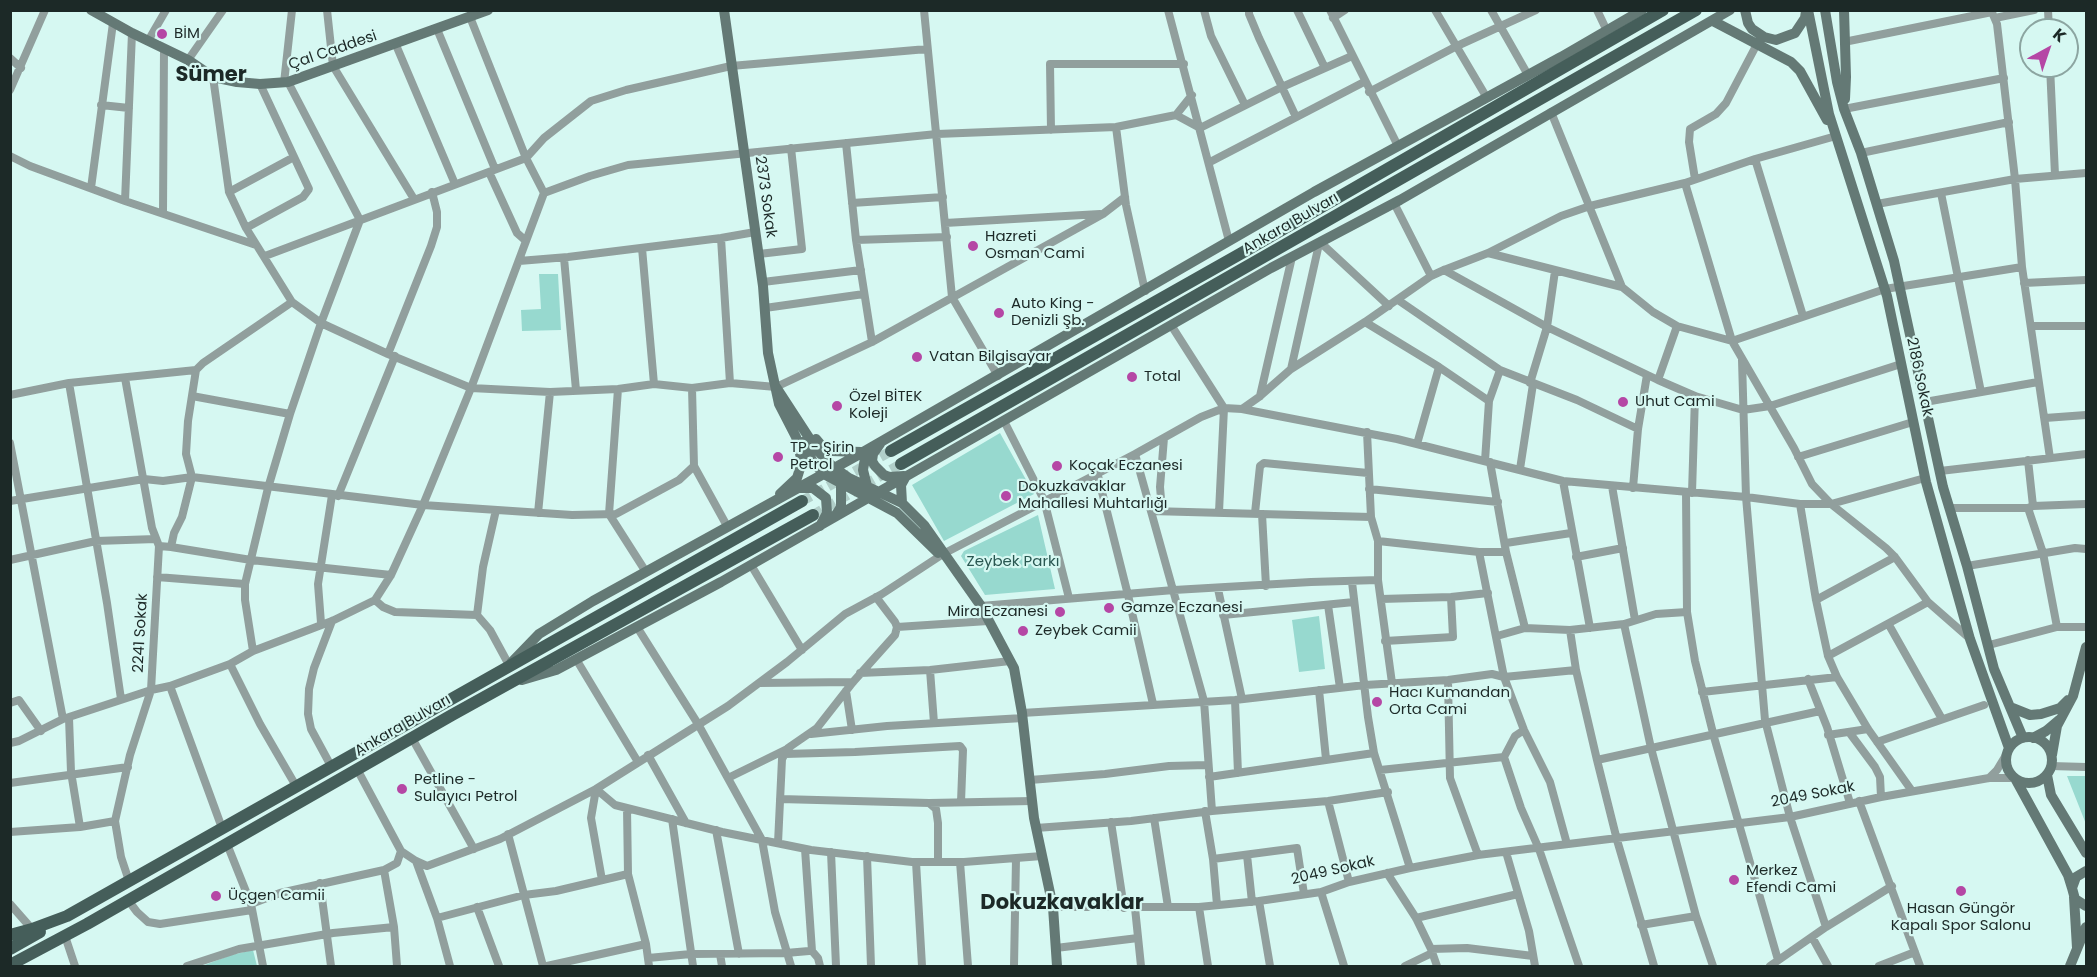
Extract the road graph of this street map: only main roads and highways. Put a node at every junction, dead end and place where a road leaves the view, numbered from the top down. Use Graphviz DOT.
graph roads {
  1 [pos="91,10"];
  2 [pos="724,10"];
  3 [pos="1642,10"];
  4 [pos="1663,10"];
  5 [pos="1696,10"];
  6 [pos="1730,10"];
  7 [pos="1745,10"];
  8 [pos="1807,10"];
  9 [pos="1825,10"];
  10 [pos="1844,10"];
  11 [pos="480,13"];
  12 [pos="108,17"];
  13 [pos="1713,21"];
  14 [pos="1844,109"];
  15 [pos="1836,136"];
  16 [pos="776,387"];
  17 [pos="790,407"];
  18 [pos="790,424"];
  19 [pos="888,445"];
  20 [pos="868,450"];
  21 [pos="903,470"];
  22 [pos="824,474"];
  23 [pos="839,476"];
  24 [pos="867,486"];
  25 [pos="799,488"];
  26 [pos="880,492"];
  27 [pos="870,498"];
  28 [pos="802,501"];
  29 [pos="771,503"];
  30 [pos="902,503"];
  31 [pos="813,515"];
  32 [pos="833,519"];
  33 [pos="820,526"];
  34 [pos="944,554"];
  35 [pos="2086,647"];
  36 [pos="509,665"];
  37 [pos="514,682"];
  38 [pos="2073,696"];
  39 [pos="2010,707"];
  40 [pos="2061,718"];
  41 [pos="2028,738"];
  42 [pos="2007,752"];
  43 [pos="2050,765"];
  44 [pos="2015,779"];
  45 [pos="2086,853"];
  46 [pos="2086,871"];
  47 [pos="2073,892"];
  48 [pos="2086,906"];
  49 [pos="67,916"];
  50 [pos="2086,927"];
  51 [pos="10,935"];
  52 [pos="2086,940"];
  53 [pos="2077,948"];
  54 [pos="10,949"];
  55 [pos="11,965"];
  56 [pos="1057,966"];
  57 [pos="2070,966"];
  1 -- 12 [label="main road, Çal Caddesi"];
  2 -- 16 [label="main road, 2373 Sokak"];
  3 -- 19 [label="main road"];
  4 -- 19 [label="main road, Ankara Bulvarı"];
  5 -- 21 [label="main road, Ankara Bulvarı"];
  6 -- 13 [label="main road"];
  7 -- 8 [label="main road"];
  8 -- 15 [label="main road, 2186 Sokak"];
  9 -- 14 [label="main road, 2186 Sokak"];
  10 -- 14 [label="main road"];
  11 -- 12 [label="main road, Çal Caddesi"];
  13 -- 15 [label="main road"];
  13 -- 21 [label="main road"];
  14 -- 39 [label="main road, 2186 Sokak"];
  15 -- 42 [label="main road, 2186 Sokak"];
  16 -- 17 [label="main road"];
  16 -- 18 [label="main road, 2373 Sokak"];
  17 -- 20 [label="main road"];
  17 -- 23 [label="main road"];
  18 -- 22 [label="main road"];
  18 -- 29 [label="main road"];
  19 -- 20 [label="main road"];
  19 -- 21 [label="main road"];
  20 -- 23 [label="main road"];
  20 -- 24 [label="main road"];
  21 -- 26 [label="main road"];
  21 -- 30 [label="main road"];
  22 -- 23 [label="main road"];
  22 -- 23 [label="main road"];
  22 -- 25 [label="main road"];
  23 -- 24 [label="main road"];
  23 -- 27 [label="main road"];
  23 -- 32 [label="main road"];
  24 -- 26 [label="main road"];
  24 -- 27 [label="main road"];
  25 -- 29 [label="main road"];
  25 -- 33 [label="main road"];
  26 -- 27 [label="main road"];
  26 -- 30 [label="main road"];
  27 -- 32 [label="main road"];
  27 -- 34 [label="main road"];
  28 -- 36 [label="main road, Ankara Bulvarı"];
  29 -- 36 [label="main road"];
  30 -- 34 [label="main road"];
  31 -- 37 [label="main road, Ankara Bulvarı"];
  32 -- 33 [label="main road"];
  33 -- 37 [label="main road"];
  34 -- 56 [label="main road"];
  35 -- 38 [label="main road"];
  36 -- 49 [label="main road, Ankara Bulvarı"];
  37 -- 55 [label="main road, Ankara Bulvarı"];
  38 -- 39 [label="main road"];
  38 -- 40 [label="main road"];
  39 -- 41 [label="main road, 2186 Sokak"];
  40 -- 41 [label="main road"];
  40 -- 43 [label="main road"];
  41 -- 42 [label="main road"];
  41 -- 43 [label="main road"];
  42 -- 44 [label="main road"];
  43 -- 44 [label="main road"];
  43 -- 45 [label="main road"];
  44 -- 47 [label="main road"];
  46 -- 47 [label="main road"];
  47 -- 48 [label="main road"];
  47 -- 53 [label="main road"];
  49 -- 51 [label="main road, Ankara Bulvarı"];
  49 -- 54 [label="main road, Ankara Bulvarı"];
  50 -- 53 [label="main road"];
  52 -- 53 [label="main road"];
  53 -- 57 [label="main road"];
}
